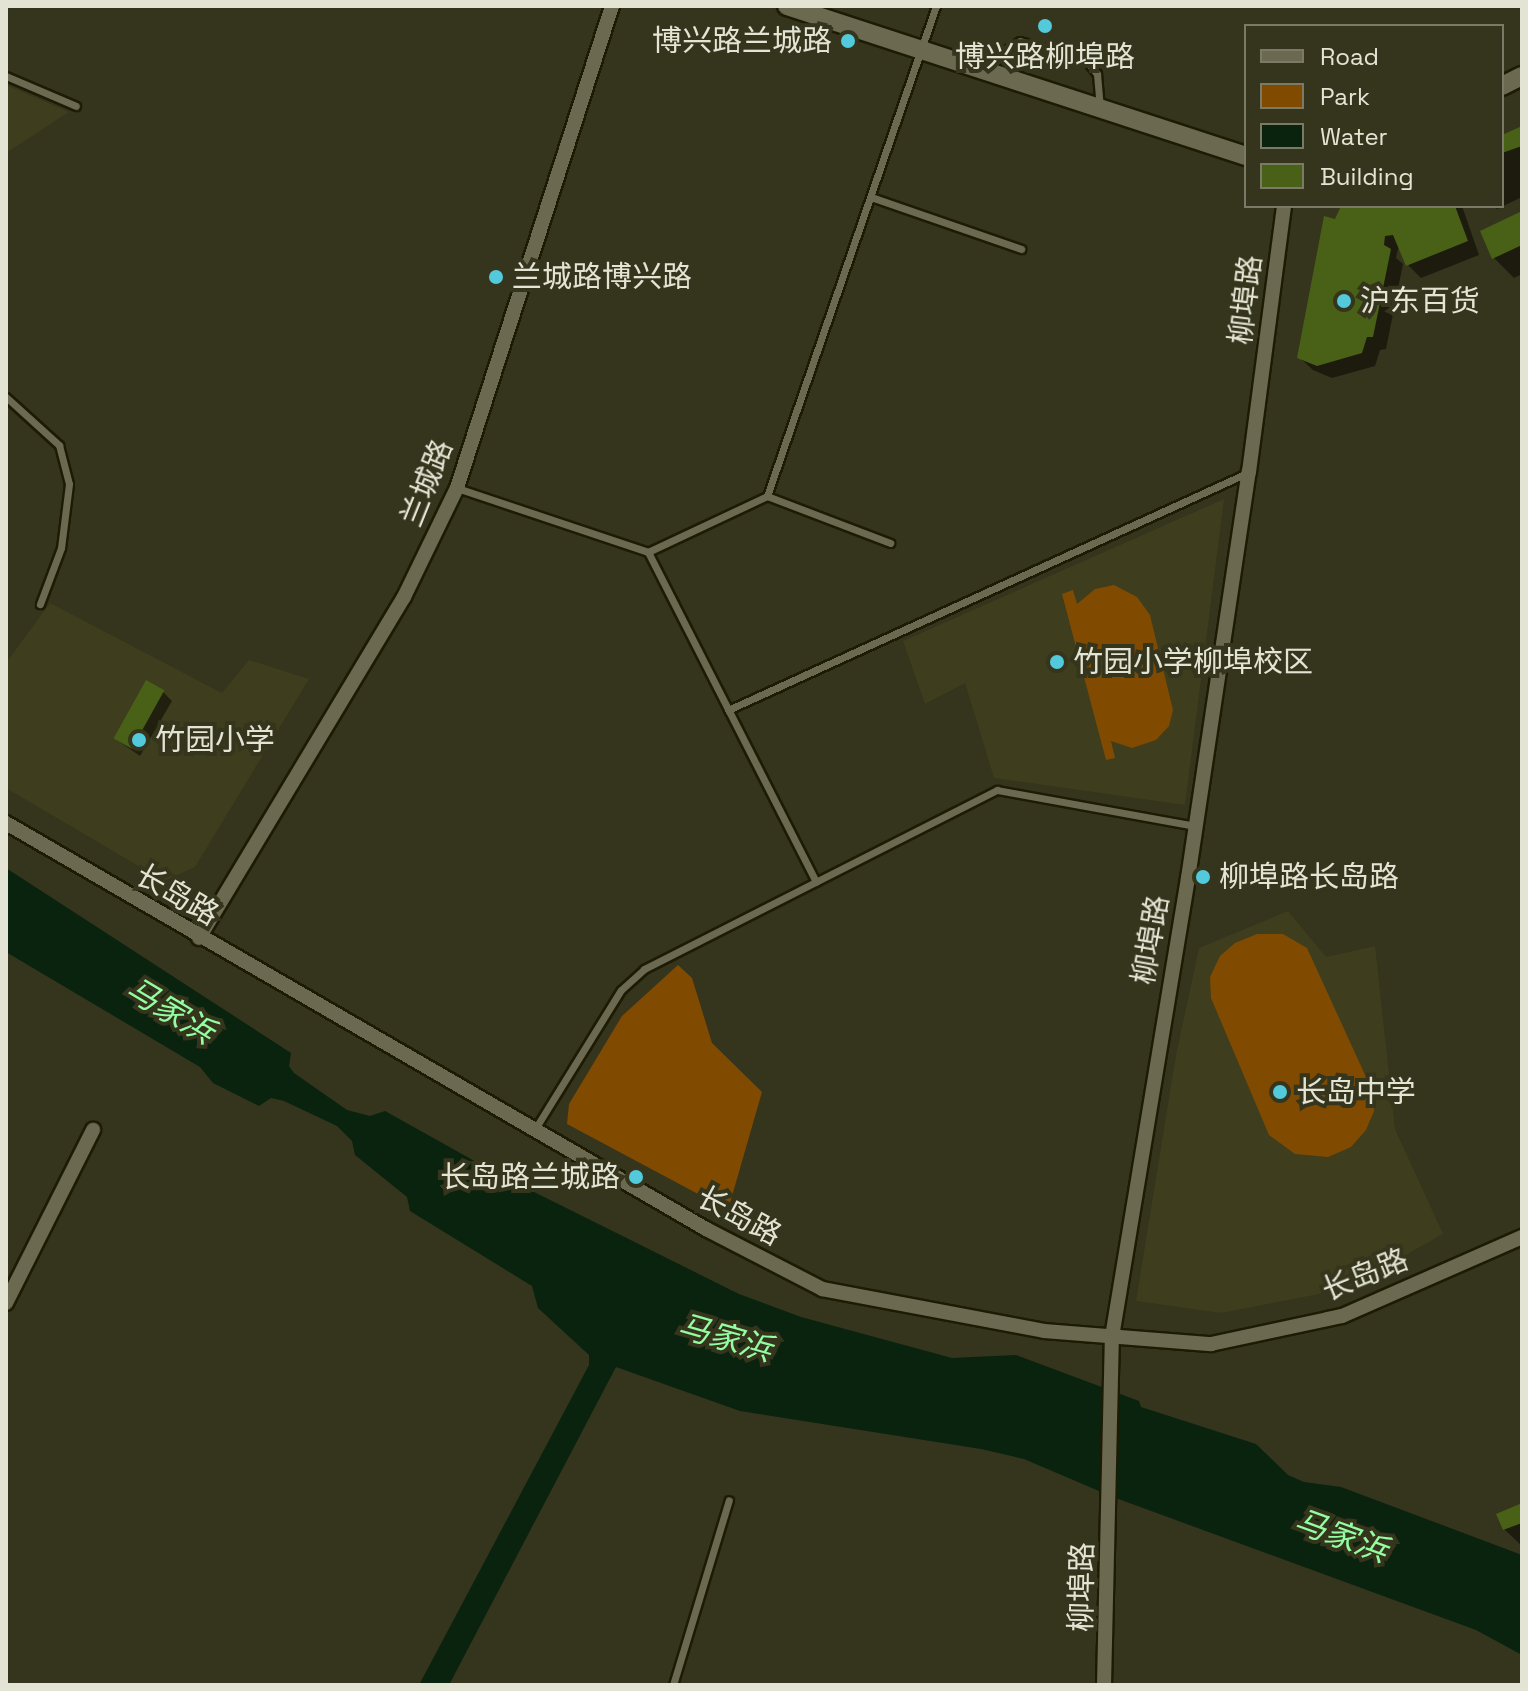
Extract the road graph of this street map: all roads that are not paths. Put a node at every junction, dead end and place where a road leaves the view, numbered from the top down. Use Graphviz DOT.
graph roads {
  1 [pos="612,6"];
  2 [pos="787,6"];
  3 [pos="936,6"];
  4 [pos="920,49"];
  5 [pos="988,72"];
  6 [pos="6,76"];
  7 [pos="1522,76"];
  8 [pos="1504,85"];
  9 [pos="76,106"];
  10 [pos="1100,109"];
  11 [pos="1244,155"];
  12 [pos="871,197"];
  13 [pos="1284,208"];
  14 [pos="1021,249"];
  15 [pos="6,397"];
  16 [pos="1249,472"];
  17 [pos="457,488"];
  18 [pos="767,496"];
  19 [pos="890,543"];
  20 [pos="648,552"];
  21 [pos="40,604"];
  22 [pos="728,710"];
  23 [pos="6,823"];
  24 [pos="1195,826"];
  25 [pos="816,882"];
  26 [pos="199,938"];
  27 [pos="93,1130"];
  28 [pos="534,1130"];
  29 [pos="1522,1237"];
  30 [pos="6,1303"];
  31 [pos="1112,1337"];
  32 [pos="729,1500"];
  33 [pos="673,1685"];
  34 [pos="1104,1685"];
  1 -- 17 [label="street, 兰城路"];
  2 -- 4 [label="street"];
  3 -- 4 [label="lane"];
  4 -- 5 [label="street"];
  4 -- 12 [label="lane"];
  5 -- 10 [label="street"];
  5 -- 10 [label="lane"];
  6 -- 9 [label="lane"];
  7 -- 8 [label="street"];
  10 -- 11 [label="street"];
  12 -- 14 [label="lane"];
  12 -- 18 [label="lane"];
  13 -- 16 [label="street, 柳埠路"];
  15 -- 21 [label="lane"];
  16 -- 22 [label="lane"];
  16 -- 24 [label="street, 柳埠路"];
  17 -- 20 [label="lane"];
  17 -- 26 [label="street, 兰城路"];
  18 -- 19 [label="lane"];
  18 -- 20 [label="lane"];
  20 -- 22 [label="lane"];
  22 -- 25 [label="lane"];
  23 -- 26 [label="street, 长岛路"];
  24 -- 25 [label="lane"];
  24 -- 31 [label="street, 柳埠路"];
  25 -- 28 [label="lane"];
  26 -- 28 [label="street, 长岛路"];
  27 -- 30 [label="street"];
  28 -- 31 [label="street, 长岛路"];
  29 -- 31 [label="street, 长岛路"];
  31 -- 34 [label="street, 柳埠路"];
  32 -- 33 [label="lane"];
}
